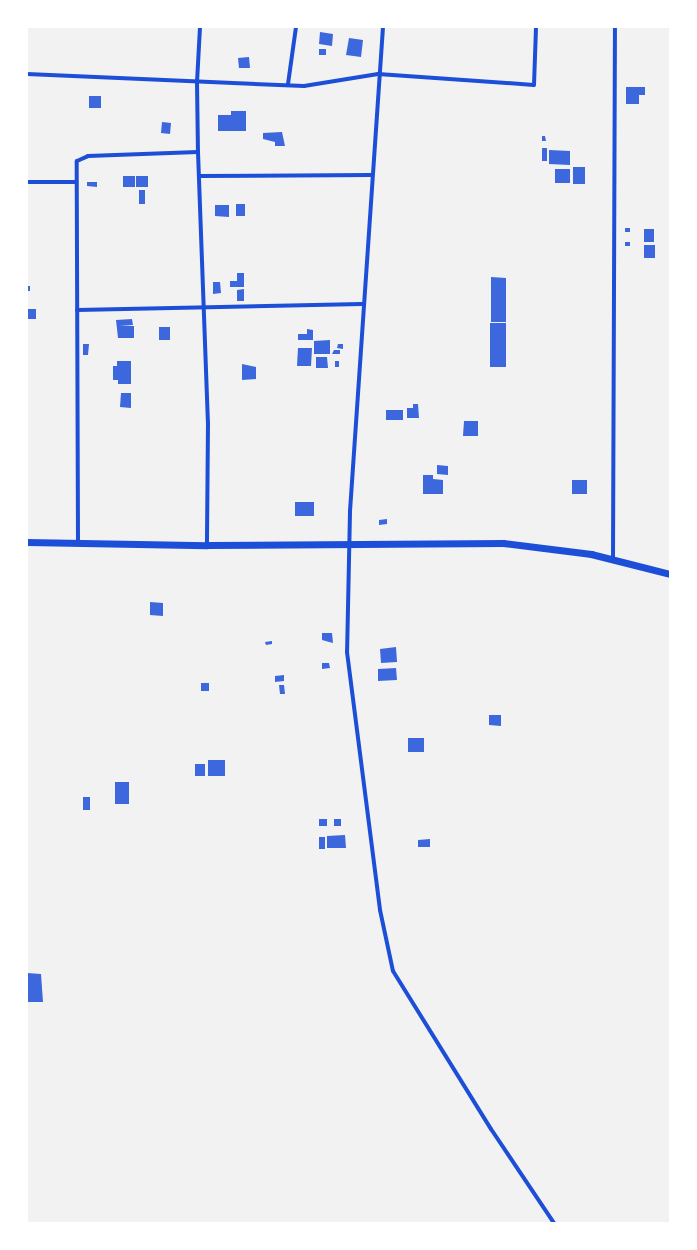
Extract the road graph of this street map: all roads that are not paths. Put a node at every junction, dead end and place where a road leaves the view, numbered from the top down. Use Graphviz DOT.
graph roads {
  1 [pos="200,27"];
  2 [pos="296,27"];
  3 [pos="383,27"];
  4 [pos="536,27"];
  5 [pos="615,27"];
  6 [pos="27,74"];
  7 [pos="378,74"];
  8 [pos="197,82"];
  9 [pos="288,84"];
  10 [pos="198,152"];
  11 [pos="371,175"];
  12 [pos="199,176"];
  13 [pos="27,182"];
  14 [pos="76,182"];
  15 [pos="362,304"];
  16 [pos="204,307"];
  17 [pos="77,310"];
  18 [pos="27,542"];
  19 [pos="78,542"];
  20 [pos="348,543"];
  21 [pos="207,545"];
  22 [pos="613,560"];
  23 [pos="670,574"];
  24 [pos="554,1223"];
  1 -- 8 [label="street"];
  2 -- 9 [label="street"];
  3 -- 7 [label="street"];
  4 -- 7 [label="street"];
  5 -- 22 [label="street"];
  6 -- 8 [label="street"];
  7 -- 9 [label="street"];
  7 -- 11 [label="street"];
  8 -- 9 [label="street"];
  8 -- 10 [label="street"];
  10 -- 12 [label="street"];
  10 -- 14 [label="street"];
  11 -- 12 [label="street"];
  11 -- 15 [label="street"];
  12 -- 16 [label="street"];
  13 -- 14 [label="street"];
  14 -- 17 [label="street"];
  15 -- 16 [label="street"];
  15 -- 20 [label="street"];
  16 -- 17 [label="street"];
  16 -- 21 [label="street"];
  17 -- 19 [label="street"];
  18 -- 19 [label="street"];
  19 -- 21 [label="street"];
  20 -- 21 [label="street"];
  20 -- 22 [label="street"];
  20 -- 24 [label="street"];
  22 -- 23 [label="street"];
}
